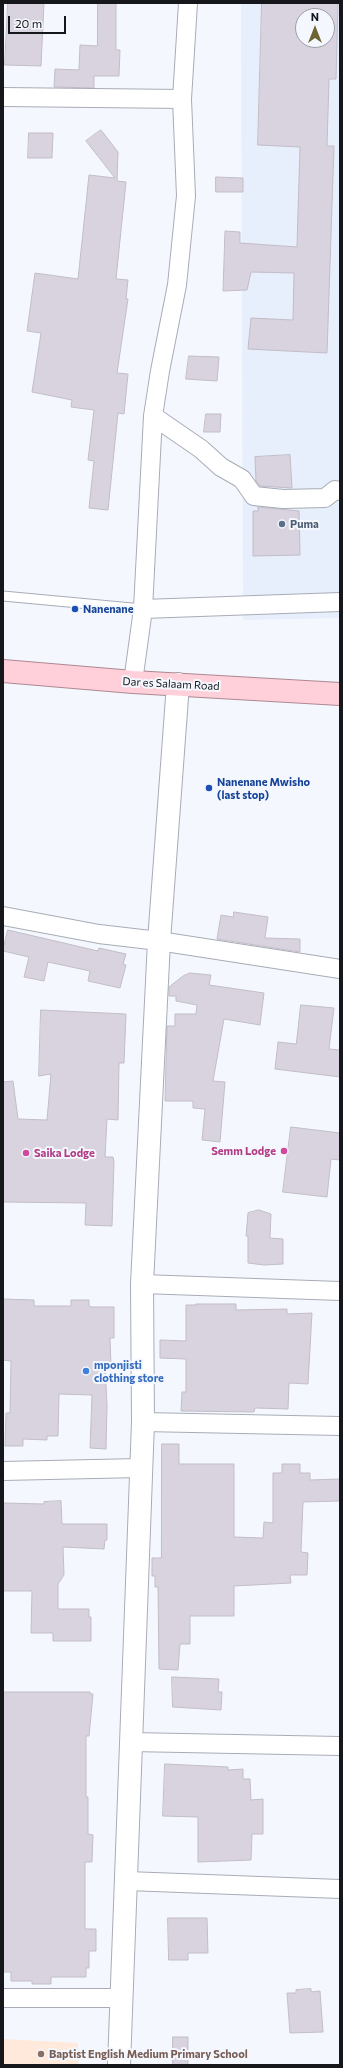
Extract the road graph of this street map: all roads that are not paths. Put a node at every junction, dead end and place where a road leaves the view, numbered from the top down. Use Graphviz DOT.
graph roads {
  1 [pos="188,3"];
  2 [pos="3,97"];
  3 [pos="182,99"];
  4 [pos="153,416"];
  5 [pos="340,491"];
  6 [pos="3,596"];
  7 [pos="340,602"];
  8 [pos="143,609"];
  9 [pos="3,671"];
  10 [pos="133,682"];
  11 [pos="178,684"];
  12 [pos="340,694"];
  13 [pos="3,916"];
  14 [pos="159,941"];
  15 [pos="340,969"];
  16 [pos="142,1284"];
  17 [pos="340,1291"];
  18 [pos="142,1422"];
  19 [pos="340,1426"];
  20 [pos="140,1468"];
  21 [pos="3,1471"];
  22 [pos="130,1742"];
  23 [pos="340,1746"];
  24 [pos="127,1881"];
  25 [pos="340,1890"];
  26 [pos="3,1998"];
  27 [pos="121,1998"];
  28 [pos="119,2065"];
  1 -- 3 [label="street"];
  2 -- 3 [label="street"];
  3 -- 4 [label="street"];
  4 -- 5 [label="street"];
  4 -- 8 [label="street"];
  6 -- 8 [label="lane"];
  7 -- 8 [label="street"];
  8 -- 10 [label="street"];
  9 -- 10 [label="highway, Dar es Salaam Road"];
  10 -- 11 [label="highway, Dar es Salaam Road"];
  11 -- 12 [label="highway, Dar es Salaam Road"];
  11 -- 14 [label="street"];
  13 -- 14 [label="street"];
  14 -- 15 [label="street"];
  14 -- 16 [label="street"];
  16 -- 17 [label="street"];
  16 -- 18 [label="street"];
  18 -- 19 [label="street"];
  18 -- 20 [label="street"];
  20 -- 21 [label="street"];
  20 -- 22 [label="street"];
  22 -- 23 [label="street"];
  22 -- 24 [label="street"];
  24 -- 25 [label="street"];
  24 -- 27 [label="street"];
  26 -- 27 [label="street"];
  27 -- 28 [label="street"];
}
